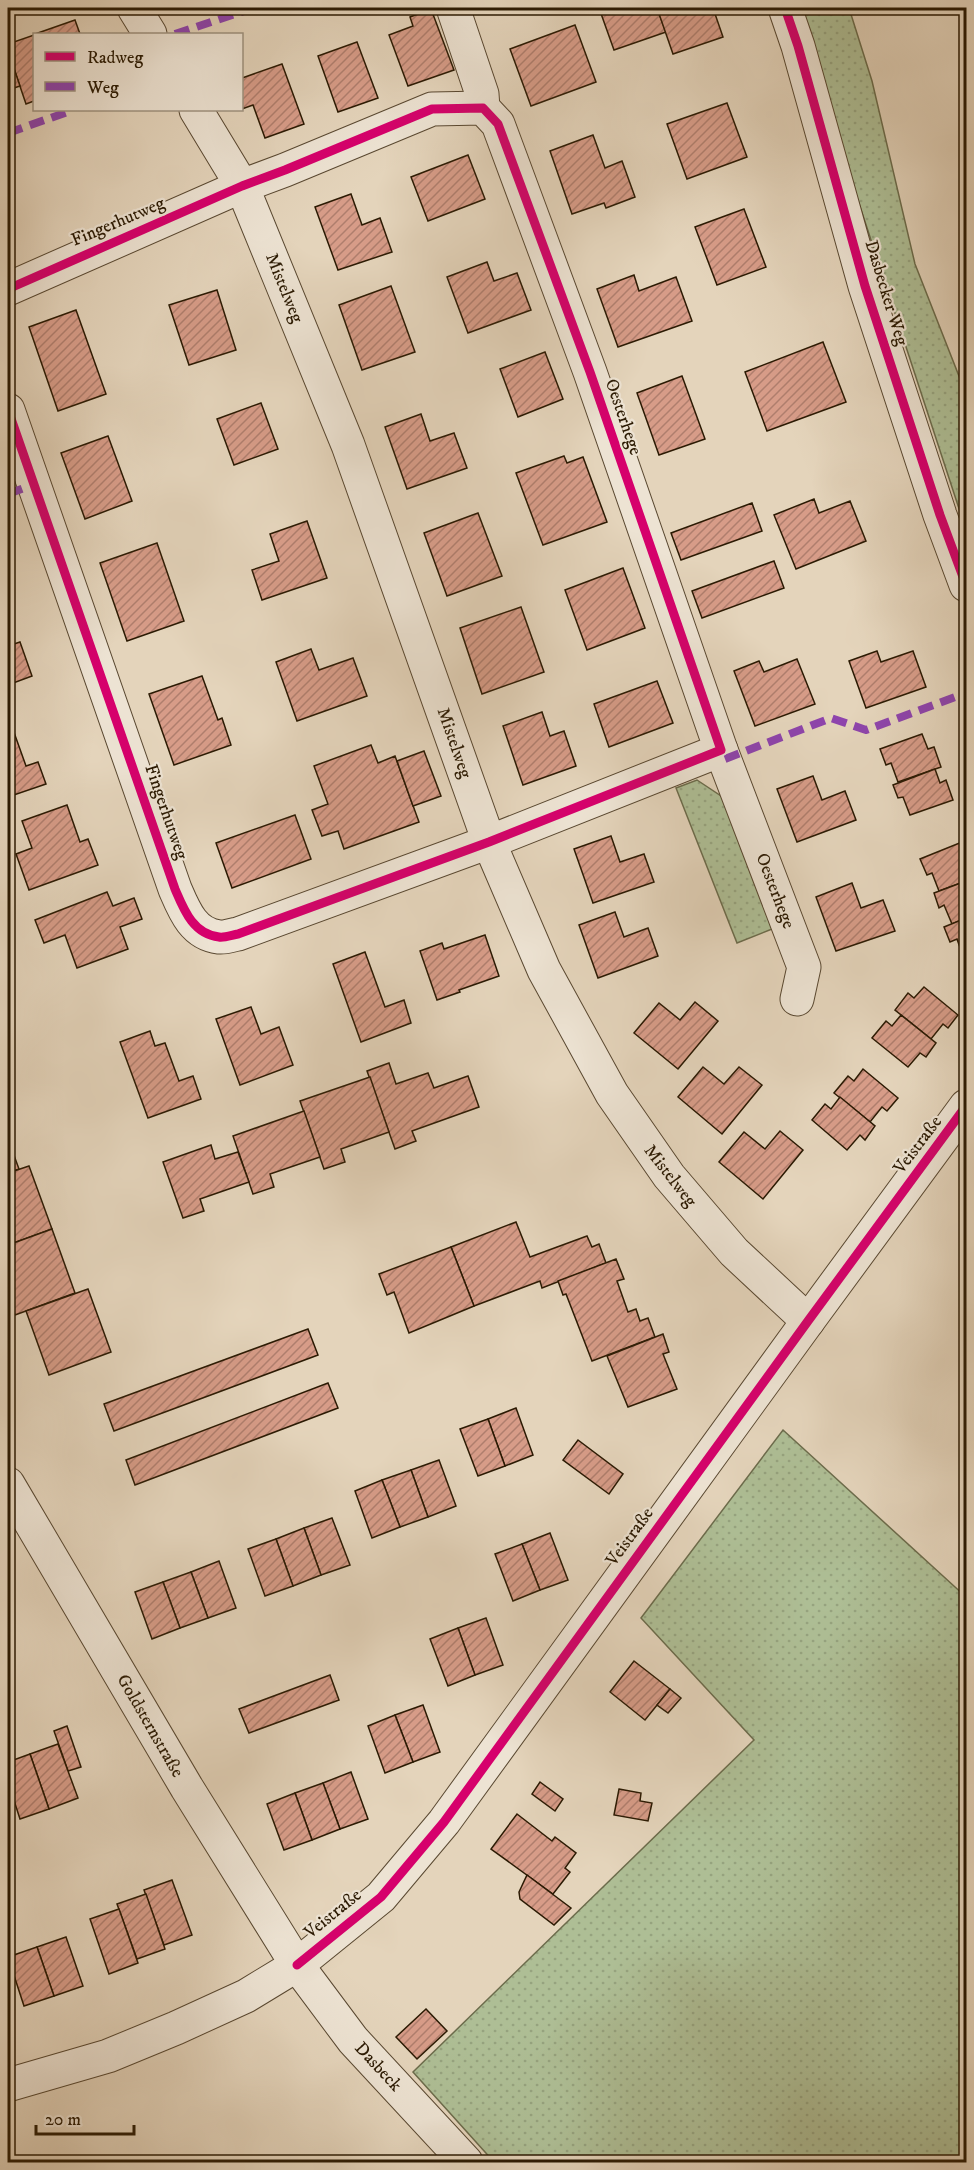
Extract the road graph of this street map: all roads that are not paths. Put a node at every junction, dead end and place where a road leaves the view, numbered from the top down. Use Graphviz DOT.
graph roads {
  1 [pos="134,8"];
  2 [pos="453,8"];
  3 [pos="785,8"];
  4 [pos="149,33"];
  5 [pos="483,108"];
  6 [pos="197,111"];
  7 [pos="242,186"];
  8 [pos="8,289"];
  9 [pos="8,410"];
  10 [pos="966,585"];
  11 [pos="721,750"];
  12 [pos="489,842"];
  13 [pos="797,999"];
  14 [pos="966,1106"];
  15 [pos="808,1321"];
  16 [pos="8,1484"];
  17 [pos="297,1965"];
  18 [pos="8,2085"];
  19 [pos="466,2163"];
  1 -- 4 [label="street"];
  2 -- 5 [label="street, Oesterhege"];
  3 -- 10 [label="street, Dasbecker Weg"];
  5 -- 7 [label="street"];
  5 -- 11 [label="street, Oesterhege"];
  6 -- 7 [label="street, Mistelweg"];
  7 -- 8 [label="street, Fingerhutweg"];
  7 -- 12 [label="street, Mistelweg"];
  9 -- 12 [label="street, Fingerhutweg"];
  11 -- 12 [label="street"];
  11 -- 13 [label="street, Oesterhege"];
  12 -- 15 [label="street, Mistelweg"];
  14 -- 15 [label="street, Veistraße"];
  15 -- 17 [label="street, Veistraße"];
  16 -- 17 [label="street, Goldsternstraße"];
  17 -- 18 [label="street, Veistraße"];
  17 -- 19 [label="street, Dasbeck"];
}
